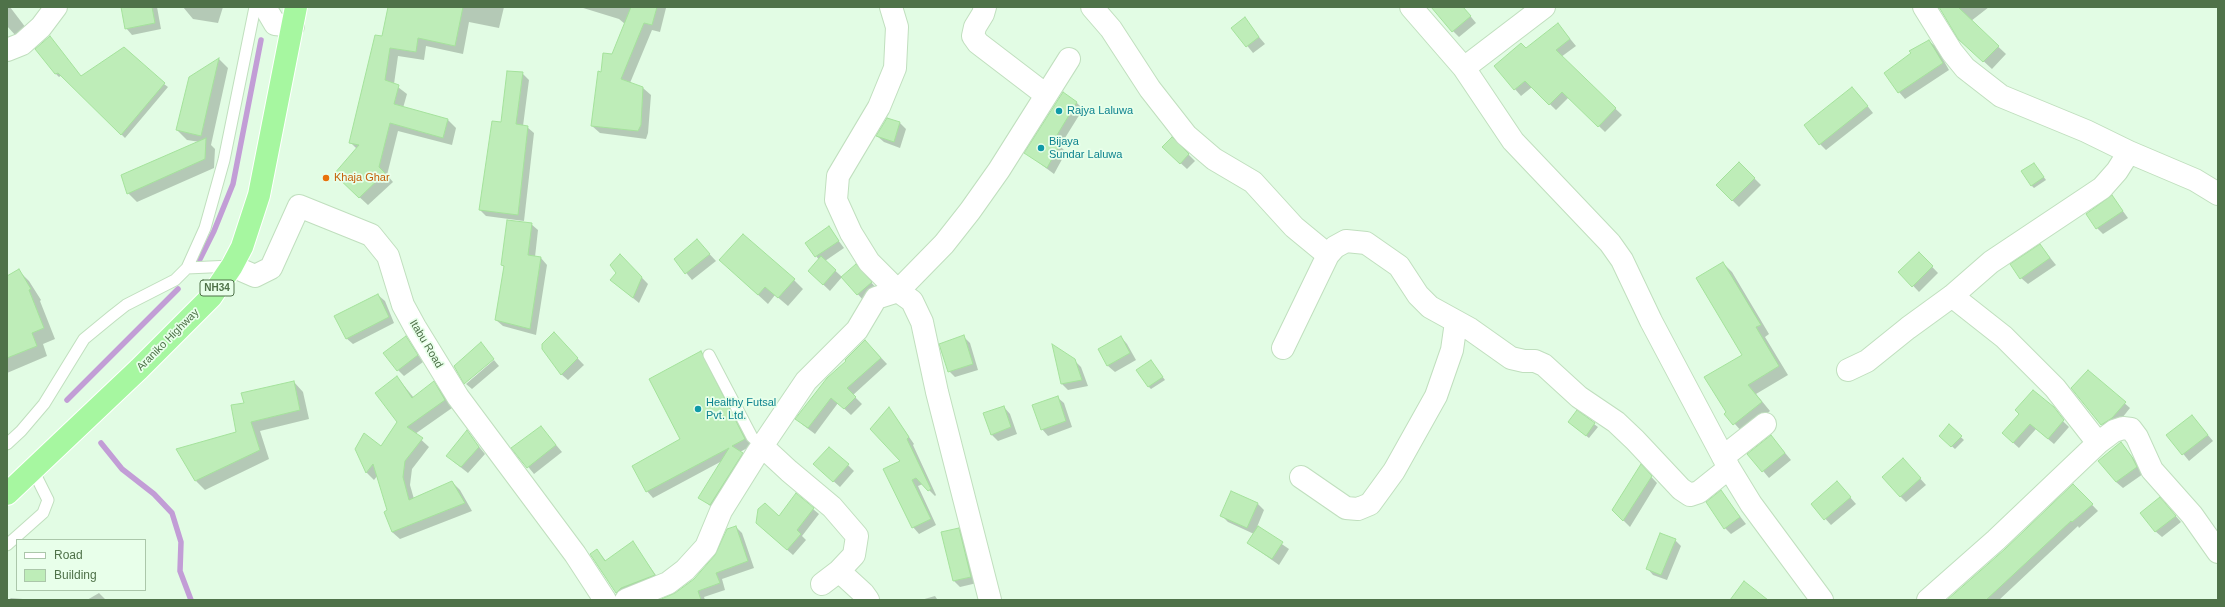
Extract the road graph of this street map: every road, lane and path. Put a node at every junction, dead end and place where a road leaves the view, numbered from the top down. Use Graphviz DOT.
graph roads {
  1 [pos="56,7"];
  2 [pos="255,7"];
  3 [pos="266,7"];
  4 [pos="891,7"];
  5 [pos="985,7"];
  6 [pos="1092,7"];
  7 [pos="1412,7"];
  8 [pos="1544,7"];
  9 [pos="1924,7"];
  10 [pos="295,16"];
  11 [pos="7,50"];
  12 [pos="1069,59"];
  13 [pos="1464,68"];
  14 [pos="1046,94"];
  15 [pos="2129,152"];
  16 [pos="2218,194"];
  17 [pos="1328,255"];
  18 [pos="232,266"];
  19 [pos="187,268"];
  20 [pos="898,291"];
  21 [pos="1952,296"];
  22 [pos="1456,322"];
  23 [pos="1282,348"];
  24 [pos="709,355"];
  25 [pos="1848,370"];
  26 [pos="1765,424"];
  27 [pos="2098,443"];
  28 [pos="7,444"];
  29 [pos="762,446"];
  30 [pos="1726,462"];
  31 [pos="33,470"];
  32 [pos="1301,477"];
  33 [pos="7,494"];
  34 [pos="7,545"];
  35 [pos="2218,552"];
  36 [pos="605,600"];
  37 [pos="626,600"];
  38 [pos="868,600"];
  39 [pos="990,600"];
  40 [pos="1822,600"];
  41 [pos="1928,600"];
  1 -- 11 [label="street"];
  2 -- 19 [label="lane"];
  3 -- 10 [label="street"];
  4 -- 20 [label="street"];
  5 -- 14 [label="street"];
  6 -- 17 [label="street"];
  7 -- 13 [label="street"];
  8 -- 13 [label="street"];
  9 -- 15 [label="street"];
  10 -- 18 [label="highway, Araniko Highway / NH34"];
  12 -- 14 [label="street"];
  13 -- 30 [label="street"];
  14 -- 20 [label="street"];
  15 -- 16 [label="street"];
  15 -- 21 [label="street"];
  17 -- 22 [label="street"];
  17 -- 23 [label="street"];
  18 -- 19 [label="lane"];
  18 -- 31 [label="highway, Araniko Highway / NH34"];
  18 -- 36 [label="street, Itabu Road"];
  19 -- 28 [label="lane"];
  20 -- 29 [label="street"];
  20 -- 39 [label="street"];
  21 -- 25 [label="street"];
  21 -- 27 [label="street"];
  22 -- 30 [label="street"];
  22 -- 32 [label="street"];
  24 -- 29 [label="lane"];
  26 -- 30 [label="street"];
  27 -- 35 [label="street"];
  27 -- 41 [label="street"];
  29 -- 37 [label="street"];
  29 -- 38 [label="street"];
  30 -- 40 [label="street"];
  31 -- 33 [label="highway, Araniko Highway / NH34"];
  31 -- 34 [label="lane"];
}
